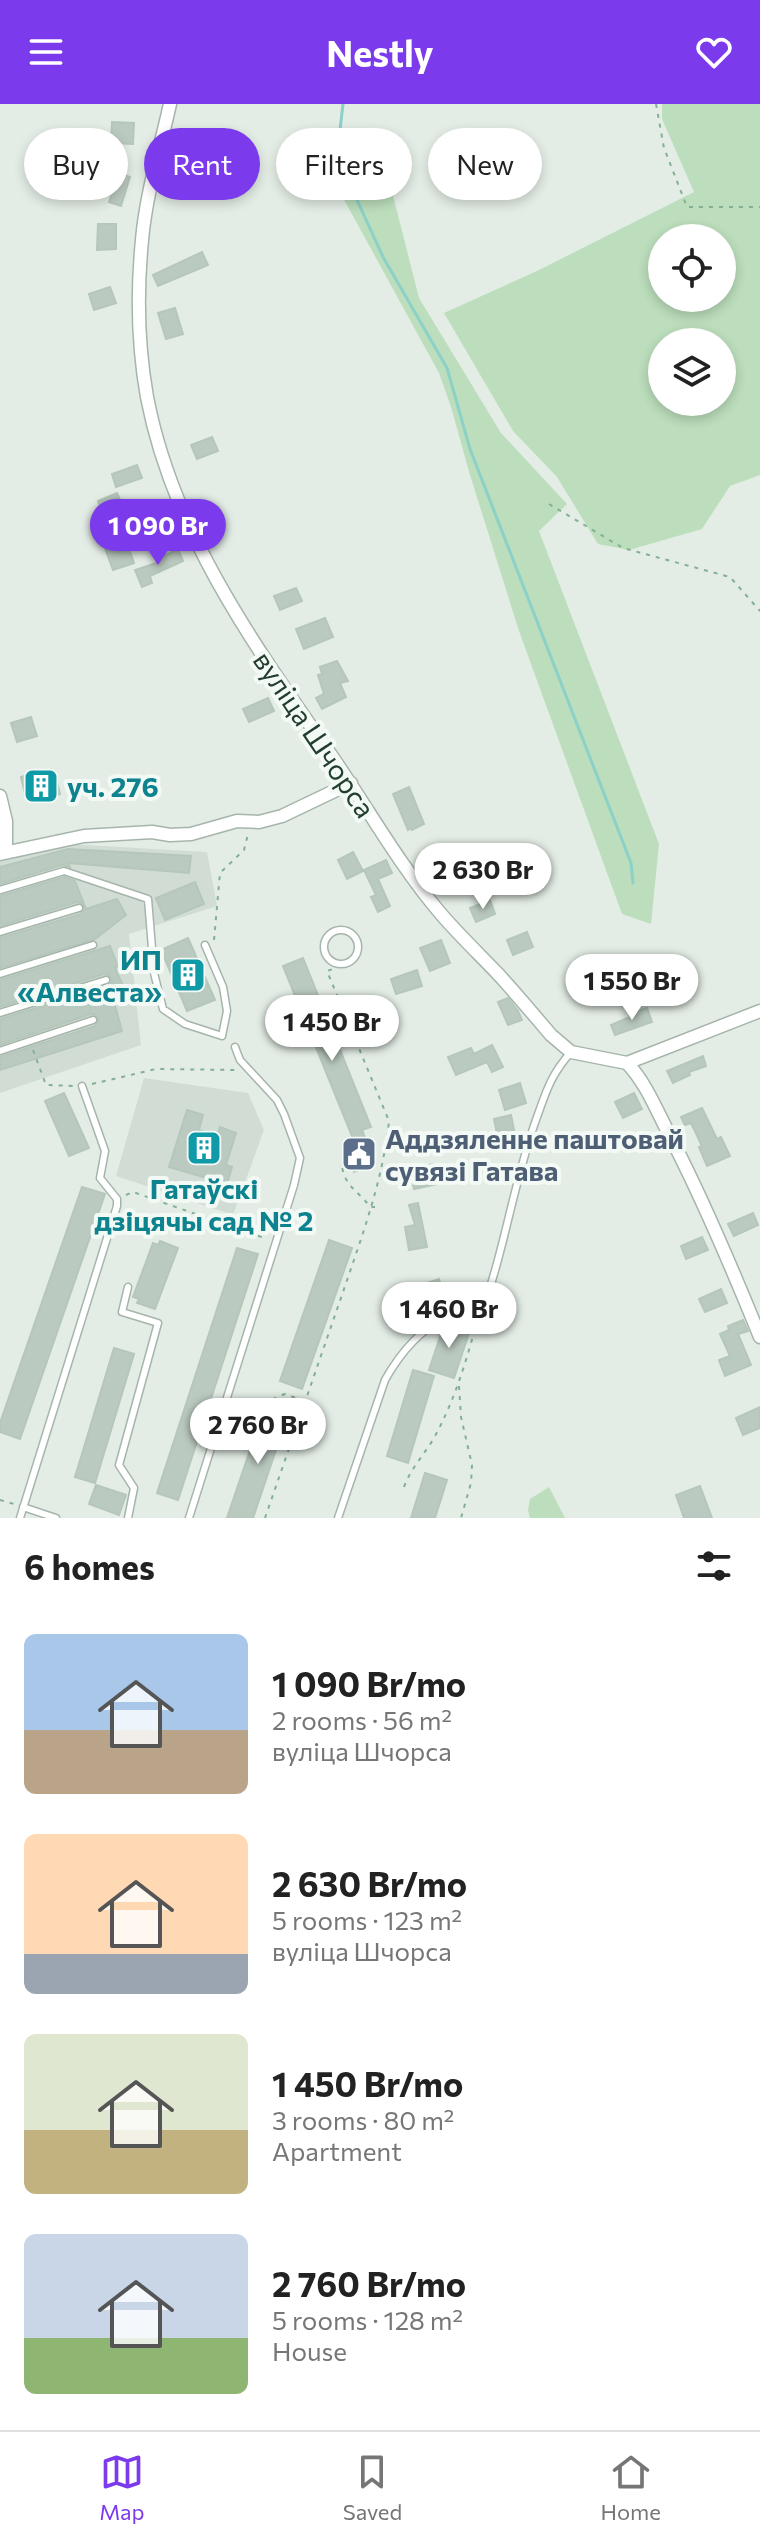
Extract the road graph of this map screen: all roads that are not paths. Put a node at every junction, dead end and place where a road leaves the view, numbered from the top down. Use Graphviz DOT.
graph roads {
  1 [pos="170,104"];
  2 [pos="351,783"];
  3 [pos="0,796"];
  4 [pos="3,853"];
  5 [pos="0,890"];
  6 [pos="79,908"];
  7 [pos="0,932"];
  8 [pos="93,945"];
  9 [pos="205,945"];
  10 [pos="324,949"];
  11 [pos="0,974"];
  12 [pos="106,980"];
  13 [pos="760,1011"];
  14 [pos="0,1013"];
  15 [pos="93,1020"];
  16 [pos="235,1047"];
  17 [pos="0,1051"];
  18 [pos="571,1052"];
  19 [pos="627,1063"];
  20 [pos="82,1086"];
  21 [pos="128,1287"];
  22 [pos="760,1337"];
  23 [pos="23,1507"];
  24 [pos="20,1518"];
  25 [pos="56,1518"];
  26 [pos="128,1518"];
  27 [pos="189,1518"];
  28 [pos="338,1518"];
  1 -- 2 [label="street, вуліца Шчорса"];
  2 -- 4 [label="street"];
  2 -- 18 [label="street, вуліца Шчорса"];
  3 -- 4 [label="street"];
  5 -- 9 [label="lane"];
  6 -- 7 [label="lane"];
  8 -- 11 [label="lane"];
  10 -- 10 [label="lane"];
  12 -- 14 [label="lane"];
  13 -- 19 [label="street"];
  15 -- 17 [label="lane"];
  16 -- 27 [label="lane"];
  18 -- 19 [label="street"];
  18 -- 28 [label="lane"];
  19 -- 22 [label="street"];
  20 -- 23 [label="lane"];
  21 -- 26 [label="lane"];
  23 -- 24 [label="lane"];
  23 -- 25 [label="lane"];
}
